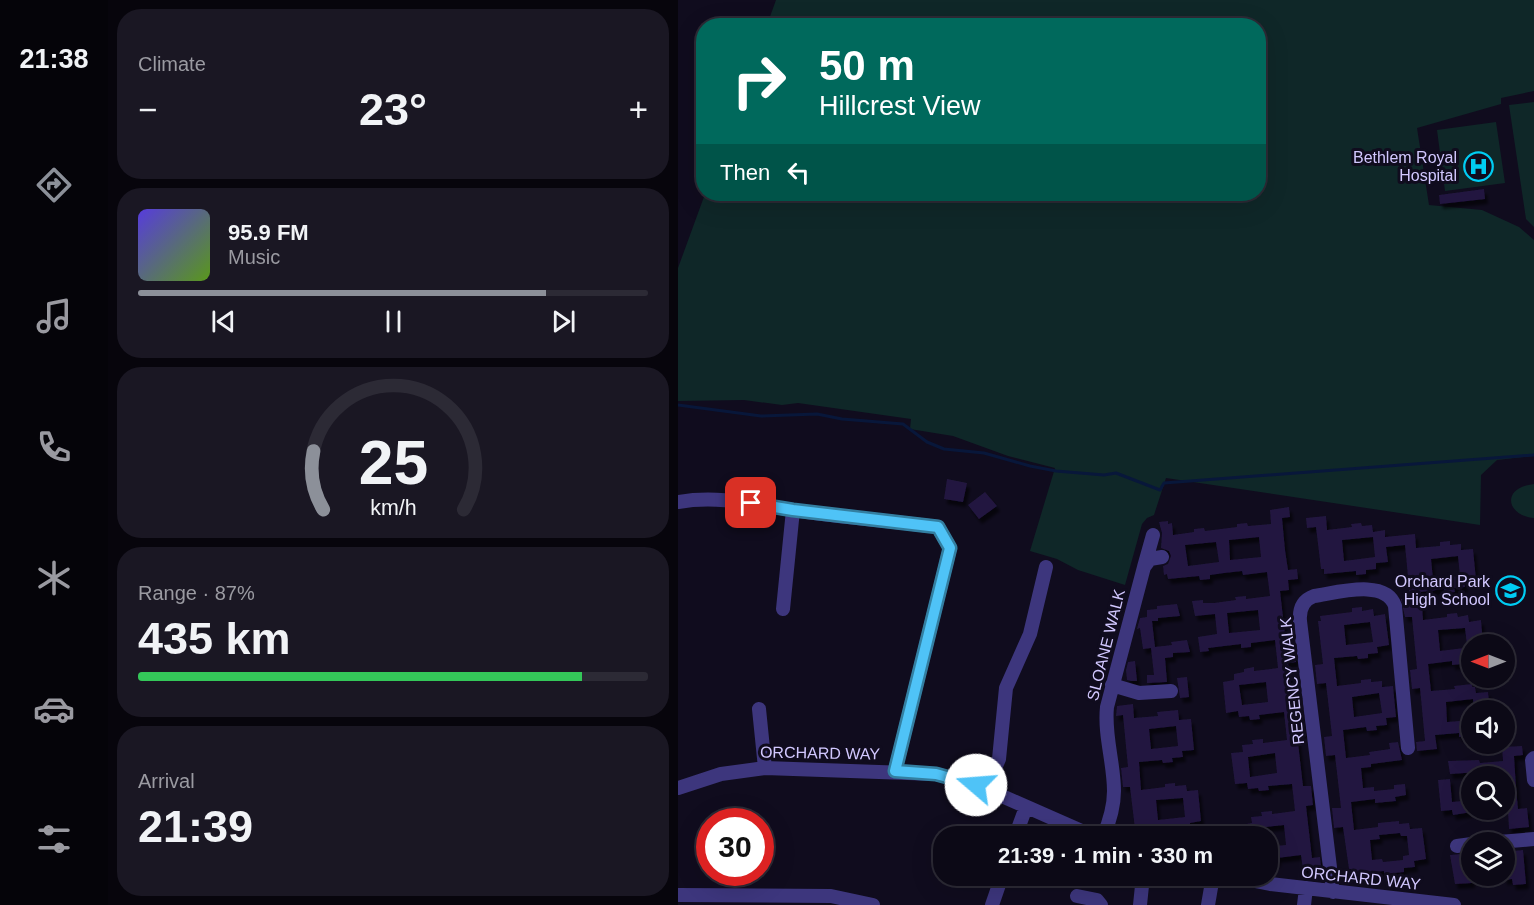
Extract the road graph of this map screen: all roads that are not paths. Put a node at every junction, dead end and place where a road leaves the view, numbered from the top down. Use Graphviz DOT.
graph roads {
  1 [pos="678,502"];
  2 [pos="793,510"];
  3 [pos="1153,535"];
  4 [pos="1162,557"];
  5 [pos="1046,567"];
  6 [pos="1144,567"];
  7 [pos="783,609"];
  8 [pos="1112,685"];
  9 [pos="1171,692"];
  10 [pos="759,709"];
  11 [pos="1408,748"];
  12 [pos="1534,758"];
  13 [pos="765,768"];
  14 [pos="895,771"];
  15 [pos="1534,780"];
  16 [pos="678,788"];
  17 [pos="986,789"];
  18 [pos="1026,807"];
  19 [pos="1020,826"];
  20 [pos="1070,826"];
  21 [pos="1106,826"];
  22 [pos="1534,839"];
  23 [pos="1515,841"];
  24 [pos="1461,845"];
  25 [pos="1457,846"];
  26 [pos="1278,884"];
  27 [pos="999,886"];
  28 [pos="1142,886"];
  29 [pos="1211,886"];
  30 [pos="1306,888"];
  31 [pos="1333,892"];
  32 [pos="678,895"];
  33 [pos="1077,896"];
  34 [pos="831,901"];
  35 [pos="1424,903"];
  36 [pos="873,905"];
  37 [pos="992,905"];
  38 [pos="1101,905"];
  39 [pos="1140,905"];
  40 [pos="1208,905"];
  41 [pos="1304,905"];
  42 [pos="1454,905"];
  1 -- 2 [label="street"];
  2 -- 7 [label="street"];
  2 -- 14 [label="street"];
  3 -- 6 [label="street, SLOANE WALK"];
  4 -- 6 [label="street"];
  5 -- 17 [label="street"];
  6 -- 8 [label="street, SLOANE WALK"];
  8 -- 9 [label="street"];
  8 -- 21 [label="street, SLOANE WALK"];
  10 -- 13 [label="street"];
  11 -- 31 [label="street, REGENCY WALK"];
  12 -- 15 [label="street"];
  13 -- 14 [label="street, ORCHARD WAY"];
  13 -- 16 [label="street, ORCHARD WAY"];
  14 -- 17 [label="street, ORCHARD WAY"];
  17 -- 18 [label="street, ORCHARD WAY"];
  18 -- 19 [label="street"];
  18 -- 20 [label="street, ORCHARD WAY"];
  22 -- 23 [label="street"];
  24 -- 25 [label="street"];
  26 -- 30 [label="street, ORCHARD WAY"];
  27 -- 37 [label="street"];
  28 -- 39 [label="street"];
  29 -- 40 [label="street"];
  30 -- 31 [label="street, ORCHARD WAY"];
  30 -- 41 [label="street"];
  31 -- 35 [label="street, ORCHARD WAY"];
  32 -- 34 [label="street"];
  33 -- 38 [label="street"];
  34 -- 36 [label="street"];
  35 -- 42 [label="street, ORCHARD WAY"];
}
